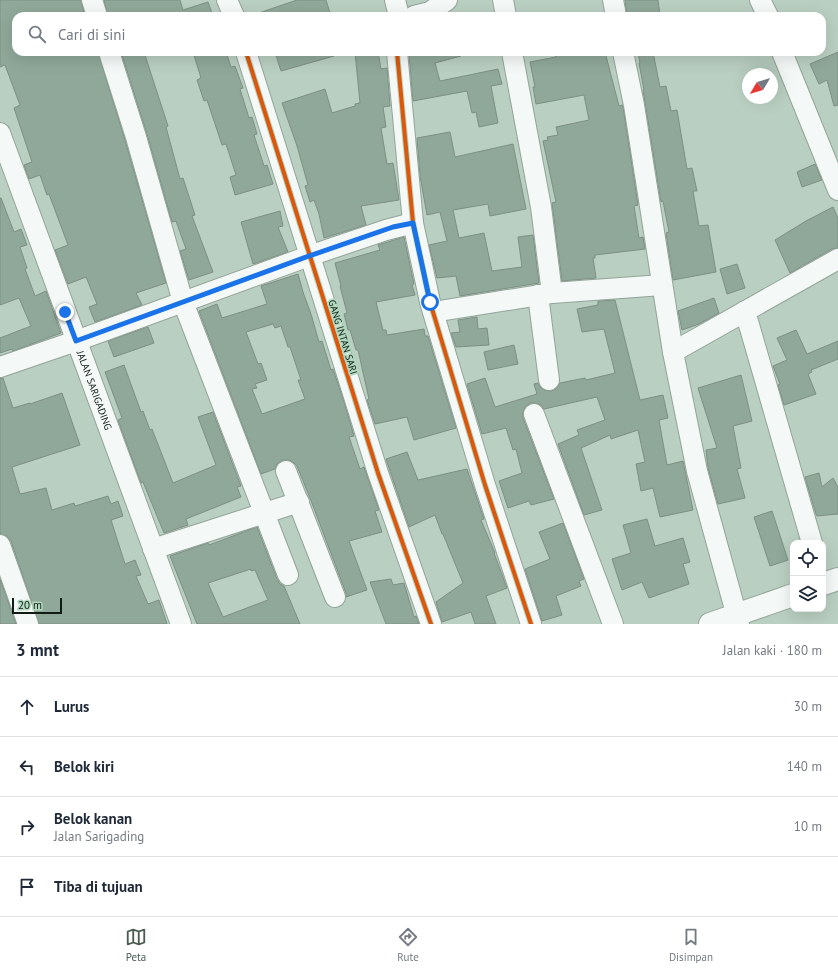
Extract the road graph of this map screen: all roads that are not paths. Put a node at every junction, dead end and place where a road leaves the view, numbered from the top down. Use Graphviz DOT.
graph roads {
  1 [pos="92,0"];
  2 [pos="227,0"];
  3 [pos="395,0"];
  4 [pos="447,0"];
  5 [pos="503,0"];
  6 [pos="613,0"];
  7 [pos="760,0"];
  8 [pos="96,12"];
  9 [pos="232,12"];
  10 [pos="399,12"];
  11 [pos="430,12"];
  12 [pos="505,12"];
  13 [pos="615,12"];
  14 [pos="766,12"];
  15 [pos="110,56"];
  16 [pos="247,56"];
  17 [pos="397,56"];
  18 [pos="513,56"];
  19 [pos="624,56"];
  20 [pos="784,56"];
  21 [pos="0,133"];
  22 [pos="838,190"];
  23 [pos="413,223"];
  24 [pos="309,256"];
  25 [pos="838,258"];
  26 [pos="662,285"];
  27 [pos="545,294"];
  28 [pos="183,302"];
  29 [pos="745,311"];
  30 [pos="433,312"];
  31 [pos="76,341"];
  32 [pos="673,352"];
  33 [pos="0,367"];
  34 [pos="549,380"];
  35 [pos="534,414"];
  36 [pos="286,471"];
  37 [pos="299,502"];
  38 [pos="265,514"];
  39 [pos="811,540"];
  40 [pos="0,545"];
  41 [pos="153,549"];
  42 [pos="288,575"];
  43 [pos="838,579"];
  44 [pos="826,583"];
  45 [pos="790,596"];
  46 [pos="335,597"];
  47 [pos="738,619"];
  48 [pos="28,624"];
  49 [pos="181,624"];
  50 [pos="432,624"];
  51 [pos="531,624"];
  52 [pos="613,624"];
  53 [pos="710,624"];
  1 -- 8 [label="street"];
  2 -- 9 [label="street"];
  3 -- 10 [label="street"];
  4 -- 11 [label="street"];
  5 -- 12 [label="street"];
  6 -- 13 [label="street"];
  7 -- 14 [label="street"];
  15 -- 28 [label="street"];
  16 -- 24 [label="street, GANG INTAN SARI"];
  17 -- 23 [label="street"];
  18 -- 27 [label="street"];
  19 -- 26 [label="street"];
  20 -- 22 [label="street"];
  21 -- 31 [label="street, JALAN SARIGADING"];
  23 -- 24 [label="street"];
  23 -- 30 [label="street"];
  24 -- 28 [label="street"];
  24 -- 50 [label="street, GANG INTAN SARI"];
  25 -- 29 [label="street"];
  26 -- 27 [label="street"];
  26 -- 32 [label="street"];
  27 -- 30 [label="street"];
  27 -- 34 [label="street"];
  28 -- 31 [label="street"];
  28 -- 38 [label="street"];
  29 -- 32 [label="street"];
  29 -- 39 [label="street"];
  30 -- 51 [label="street"];
  31 -- 33 [label="street"];
  31 -- 41 [label="street, JALAN SARIGADING"];
  32 -- 47 [label="street"];
  35 -- 52 [label="street"];
  36 -- 37 [label="street"];
  37 -- 38 [label="street"];
  37 -- 46 [label="street"];
  38 -- 41 [label="street"];
  38 -- 42 [label="street"];
  40 -- 48 [label="street"];
  41 -- 49 [label="street, JALAN SARIGADING"];
  43 -- 44 [label="street"];
  45 -- 47 [label="street"];
  47 -- 53 [label="street"];
}
